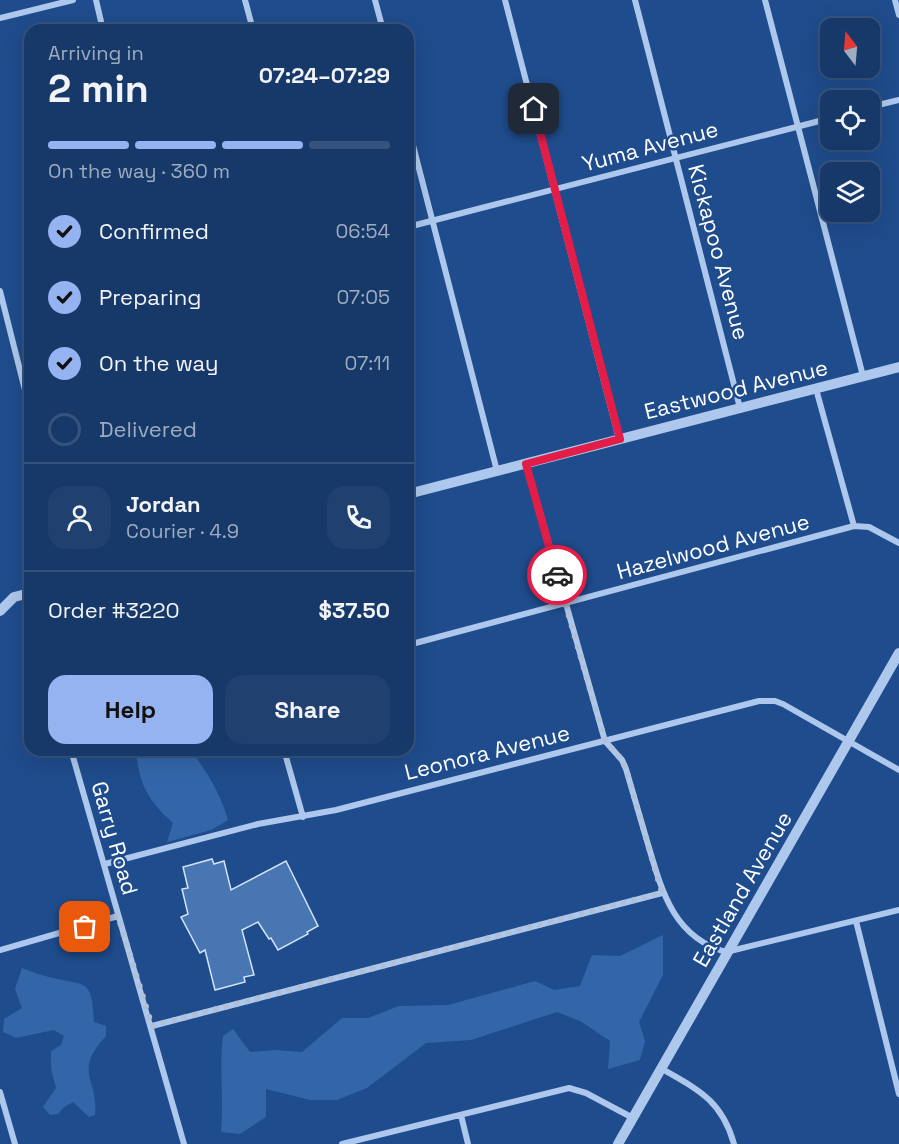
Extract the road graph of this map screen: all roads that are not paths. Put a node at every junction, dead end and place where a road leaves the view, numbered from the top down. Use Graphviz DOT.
graph roads {
  1 [pos="73,0"];
  2 [pos="96,0"];
  3 [pos="246,0"];
  4 [pos="375,0"];
  5 [pos="506,0"];
  6 [pos="635,0"];
  7 [pos="765,0"];
  8 [pos="895,0"];
  9 [pos="899,15"];
  10 [pos="0,18"];
  11 [pos="102,24"];
  12 [pos="252,24"];
  13 [pos="381,24"];
  14 [pos="899,100"];
  15 [pos="880,105"];
  16 [pos="820,121"];
  17 [pos="799,127"];
  18 [pos="414,149"];
  19 [pos="675,157"];
  20 [pos="554,189"];
  21 [pos="433,220"];
  22 [pos="414,225"];
  23 [pos="0,291"];
  24 [pos="899,367"];
  25 [pos="862,376"];
  26 [pos="24,386"];
  27 [pos="816,389"];
  28 [pos="740,408"];
  29 [pos="620,439"];
  30 [pos="526,464"];
  31 [pos="496,471"];
  32 [pos="414,492"];
  33 [pos="854,526"];
  34 [pos="899,543"];
  35 [pos="24,596"];
  36 [pos="14,597"];
  37 [pos="0,601"];
  38 [pos="566,604"];
  39 [pos="0,610"];
  40 [pos="414,643"];
  41 [pos="899,652"];
  42 [pos="605,741"];
  43 [pos="848,742"];
  44 [pos="73,756"];
  45 [pos="286,756"];
  46 [pos="899,770"];
  47 [pos="303,818"];
  48 [pos="105,864"];
  49 [pos="662,893"];
  50 [pos="899,910"];
  51 [pos="118,916"];
  52 [pos="856,921"];
  53 [pos="0,950"];
  54 [pos="726,952"];
  55 [pos="152,1026"];
  56 [pos="662,1069"];
  57 [pos="0,1092"];
  58 [pos="899,1094"];
  59 [pos="461,1115"];
  60 [pos="633,1118"];
  61 [pos="15,1144"];
  62 [pos="184,1144"];
  63 [pos="342,1144"];
  64 [pos="468,1144"];
  65 [pos="618,1144"];
  66 [pos="734,1144"];
  1 -- 10 [label="street"];
  2 -- 11 [label="street"];
  3 -- 12 [label="street"];
  4 -- 13 [label="street"];
  5 -- 20 [label="street"];
  6 -- 19 [label="street, Kickapoo Avenue"];
  7 -- 17 [label="street"];
  8 -- 9 [label="street"];
  14 -- 15 [label="street"];
  16 -- 17 [label="street, Yuma Avenue"];
  17 -- 19 [label="street, Yuma Avenue"];
  17 -- 25 [label="street"];
  18 -- 21 [label="street"];
  19 -- 20 [label="street, Yuma Avenue"];
  19 -- 28 [label="street, Kickapoo Avenue"];
  20 -- 21 [label="street, Yuma Avenue"];
  20 -- 29 [label="street"];
  21 -- 22 [label="street, Yuma Avenue"];
  21 -- 31 [label="street"];
  23 -- 26 [label="street"];
  24 -- 25 [label="street, Eastwood Avenue"];
  25 -- 27 [label="street, Eastwood Avenue"];
  27 -- 28 [label="street, Eastwood Avenue"];
  27 -- 33 [label="street"];
  28 -- 29 [label="street, Eastwood Avenue"];
  29 -- 30 [label="street, Eastwood Avenue"];
  30 -- 31 [label="street, Eastwood Avenue"];
  30 -- 38 [label="street"];
  31 -- 32 [label="street, Eastwood Avenue"];
  33 -- 34 [label="street"];
  33 -- 38 [label="street, Hazelwood Avenue"];
  35 -- 36 [label="street"];
  36 -- 37 [label="street"];
  36 -- 39 [label="street"];
  38 -- 40 [label="street, Hazelwood Avenue"];
  38 -- 42 [label="street"];
  41 -- 43 [label="street, Eastland Avenue"];
  42 -- 43 [label="street, Leonora Avenue"];
  42 -- 47 [label="street, Leonora Avenue"];
  42 -- 49 [label="street"];
  43 -- 46 [label="street, Leonora Avenue"];
  43 -- 54 [label="street, Eastland Avenue"];
  44 -- 48 [label="street, Garry Road"];
  45 -- 47 [label="street"];
  47 -- 48 [label="street, Leonora Avenue"];
  48 -- 51 [label="street, Garry Road"];
  49 -- 54 [label="street"];
  49 -- 55 [label="street"];
  50 -- 52 [label="street"];
  51 -- 53 [label="street"];
  51 -- 55 [label="street, Garry Road"];
  52 -- 54 [label="street"];
  52 -- 58 [label="street"];
  54 -- 56 [label="street, Eastland Avenue"];
  55 -- 62 [label="street, Garry Road"];
  56 -- 60 [label="street, Eastland Avenue"];
  56 -- 66 [label="street"];
  57 -- 61 [label="street"];
  59 -- 60 [label="street"];
  59 -- 63 [label="street"];
  59 -- 64 [label="street"];
  60 -- 65 [label="street, Eastland Avenue"];
}
